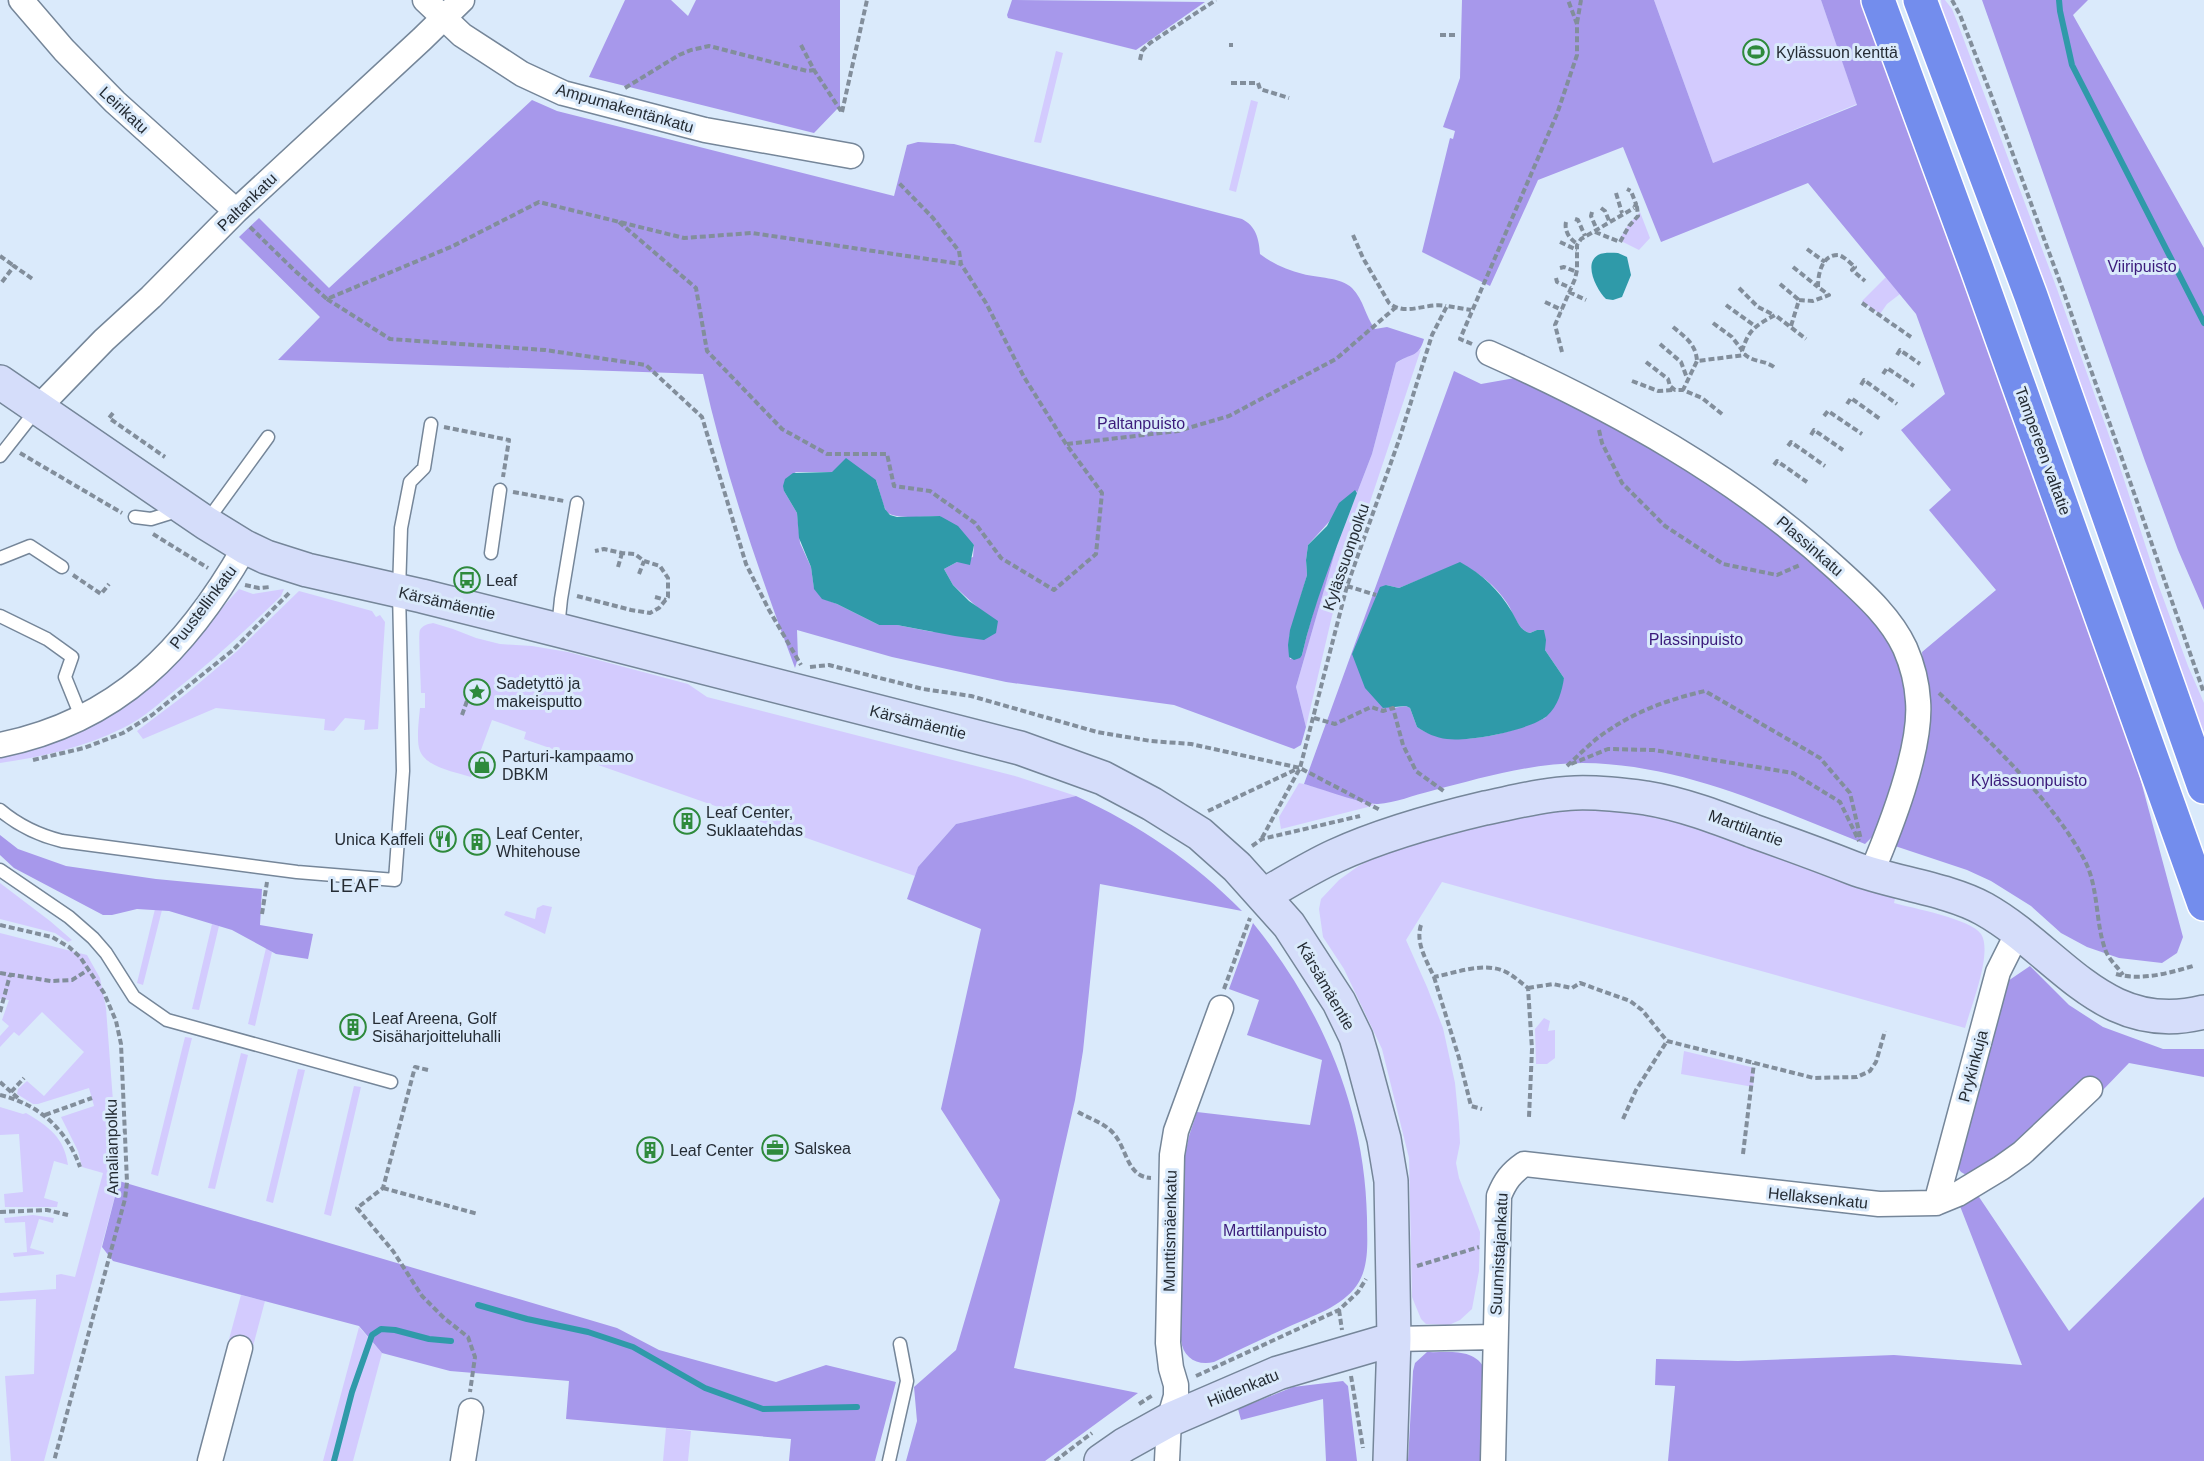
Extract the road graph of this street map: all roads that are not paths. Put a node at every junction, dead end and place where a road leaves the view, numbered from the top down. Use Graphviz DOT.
graph roads {
  1 [pos="21,0"];
  2 [pos="425,0"];
  3 [pos="462,0"];
  4 [pos="1878,0"];
  5 [pos="1920,0"];
  6 [pos="444,18"];
  7 [pos="851,156"];
  8 [pos="242,218"];
  9 [pos="1489,352"];
  10 [pos="0,382"];
  11 [pos="38,408"];
  12 [pos="431,424"];
  13 [pos="268,437"];
  14 [pos="2,452"];
  15 [pos="500,490"];
  16 [pos="577,503"];
  17 [pos="132,517"];
  18 [pos="197,517"];
  19 [pos="245,547"];
  20 [pos="491,553"];
  21 [pos="0,558"];
  22 [pos="62,567"];
  23 [pos="399,591"];
  24 [pos="0,616"];
  25 [pos="558,630"];
  26 [pos="82,719"];
  27 [pos="0,745"];
  28 [pos="2204,788"];
  29 [pos="0,810"];
  30 [pos="0,870"];
  31 [pos="1870,874"];
  32 [pos="2204,904"];
  33 [pos="1261,909"];
  34 [pos="2018,933"];
  35 [pos="1221,1008"];
  36 [pos="2204,1012"];
  37 [pos="391,1082"];
  38 [pos="2090,1089"];
  39 [pos="1511,1174"];
  40 [pos="1936,1203"];
  41 [pos="1495,1337"];
  42 [pos="1394,1339"];
  43 [pos="900,1344"];
  44 [pos="240,1348"];
  45 [pos="471,1411"];
  46 [pos="1169,1420"];
  47 [pos="1377,1457"];
  48 [pos="210,1461"];
  49 [pos="463,1461"];
  50 [pos="889,1461"];
  51 [pos="1101,1461"];
  52 [pos="1167,1461"];
  53 [pos="1493,1461"];
  1 -- 8 [label="street, Leirikatu"];
  2 -- 6 [label="street, Ampumakentänkatu"];
  3 -- 6 [label="street, Paltankatu"];
  4 -- 32 [label="highway, Tampereen valtatie"];
  5 -- 28 [label="highway"];
  6 -- 7 [label="street, Ampumakentänkatu"];
  6 -- 8 [label="street, Paltankatu"];
  8 -- 11 [label="street, Paltankatu"];
  9 -- 31 [label="street, Plassinkatu"];
  10 -- 11 [label="street, Kärsämäentie"];
  11 -- 14 [label="lane"];
  11 -- 18 [label="street, Kärsämäentie"];
  12 -- 23 [label="lane"];
  13 -- 18 [label="lane"];
  15 -- 20 [label="lane"];
  16 -- 25 [label="lane"];
  17 -- 18 [label="lane"];
  18 -- 19 [label="street, Kärsämäentie"];
  19 -- 23 [label="street, Kärsämäentie"];
  19 -- 26 [label="street, Puustellinkatu"];
  21 -- 22 [label="lane"];
  23 -- 25 [label="street, Kärsämäentie"];
  23 -- 29 [label="lane"];
  24 -- 26 [label="lane"];
  25 -- 33 [label="street, Kärsämäentie"];
  26 -- 27 [label="street, Puustellinkatu"];
  30 -- 37 [label="lane"];
  31 -- 33 [label="street, Marttilantie"];
  31 -- 34 [label="street, Marttilantie"];
  33 -- 42 [label="street, Kärsämäentie"];
  34 -- 36 [label="street, Marttilantie"];
  34 -- 40 [label="street, Prykinkuja"];
  35 -- 46 [label="street, Munttismäenkatu"];
  38 -- 40 [label="street, Hellaksenkatu"];
  39 -- 40 [label="street, Hellaksenkatu"];
  39 -- 41 [label="street, Suunnistajankatu"];
  41 -- 42 [label="street, Suunnistajankatu"];
  41 -- 53 [label="street, Suunnistajankatu"];
  42 -- 46 [label="street, Hiidenkatu"];
  42 -- 47 [label="street, Kärsämäentie"];
  43 -- 50 [label="lane"];
  44 -- 48 [label="street"];
  45 -- 49 [label="street"];
  46 -- 51 [label="street, Hiidenkatu"];
  46 -- 52 [label="street, Munttismäenkatu"];
}
